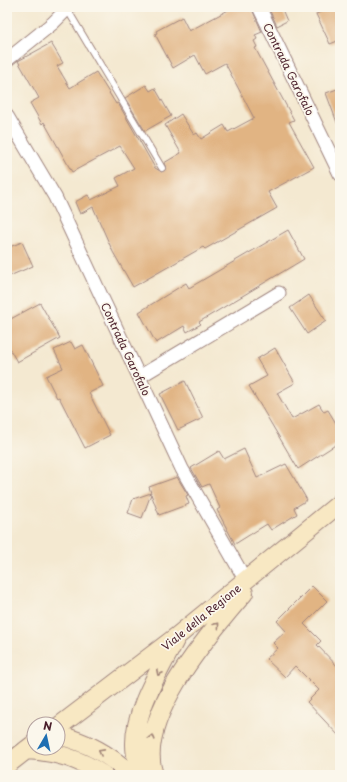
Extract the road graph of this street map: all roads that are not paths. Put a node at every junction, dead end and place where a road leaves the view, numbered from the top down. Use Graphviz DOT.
graph roads {
  1 [pos="259,7"];
  2 [pos="68,8"];
  3 [pos="7,60"];
  4 [pos="7,116"];
  5 [pos="162,168"];
  6 [pos="340,174"];
  7 [pos="279,292"];
  8 [pos="139,377"];
  9 [pos="340,504"];
  10 [pos="274,557"];
  11 [pos="246,581"];
  12 [pos="176,638"];
  13 [pos="66,721"];
  14 [pos="66,737"];
  15 [pos="26,750"];
  16 [pos="66,756"];
  17 [pos="7,765"];
  18 [pos="103,775"];
  19 [pos="132,775"];
  20 [pos="140,775"];
  21 [pos="154,775"];
  1 -- 6 [label="street, Contrada Garofalo"];
  2 -- 3 [label="street"];
  2 -- 5 [label="lane"];
  4 -- 8 [label="street, Contrada Garofalo"];
  7 -- 8 [label="street"];
  8 -- 11 [label="street, Contrada Garofalo"];
  9 -- 10 [label="street, Viale della Regione"];
  10 -- 11 [label="street, Viale della Regione"];
  21 -- 10 [label="street, one-way"];
  11 -- 12 [label="street, Viale della Regione"];
  12 -- 13 [label="street, Viale della Regione"];
  12 -- 20 [label="street, one-way"];
  19 -- 14 [label="street, one-way"];
  15 -- 17 [label="street"];
  16 -- 18 [label="street"];
}
